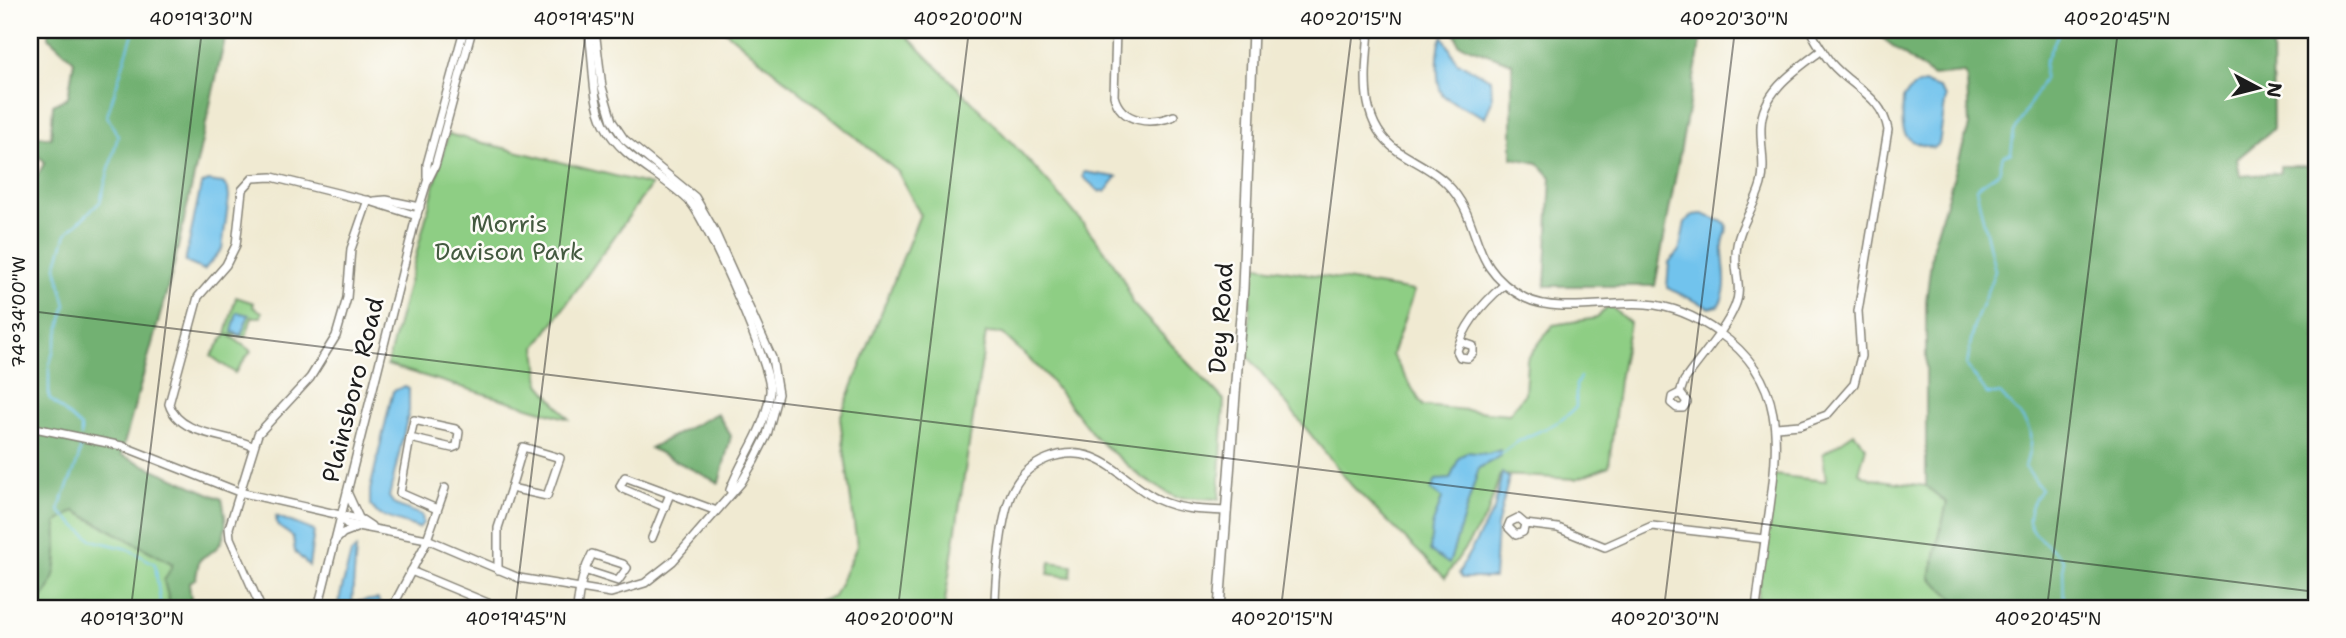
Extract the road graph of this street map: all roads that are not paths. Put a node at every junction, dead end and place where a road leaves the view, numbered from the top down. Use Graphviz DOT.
graph roads {
  1 [pos="464,30"];
  2 [pos="472,30"];
  3 [pos="588,30"];
  4 [pos="595,30"];
  5 [pos="1116,30"];
  6 [pos="1253,30"];
  7 [pos="1369,30"];
  8 [pos="1810,30"];
  9 [pos="1822,50"];
  10 [pos="1174,116"];
  11 [pos="427,182"];
  12 [pos="371,201"];
  13 [pos="420,207"];
  14 [pos="417,216"];
  15 [pos="1504,285"];
  16 [pos="1718,332"];
  17 [pos="1461,342"];
  18 [pos="1680,393"];
  19 [pos="30,427"];
  20 [pos="1776,427"];
  21 [pos="410,438"];
  22 [pos="252,446"];
  23 [pos="445,488"];
  24 [pos="511,488"];
  25 [pos="348,489"];
  26 [pos="239,492"];
  27 [pos="670,494"];
  28 [pos="728,494"];
  29 [pos="665,507"];
  30 [pos="437,509"];
  31 [pos="714,510"];
  32 [pos="1227,511"];
  33 [pos="341,517"];
  34 [pos="359,523"];
  35 [pos="1525,524"];
  36 [pos="652,538"];
  37 [pos="427,539"];
  38 [pos="1765,539"];
  39 [pos="334,543"];
  40 [pos="498,570"];
  41 [pos="584,570"];
  42 [pos="411,571"];
  43 [pos="579,588"];
  44 [pos="261,608"];
  45 [pos="318,608"];
  46 [pos="392,608"];
  47 [pos="500,608"];
  48 [pos="577,608"];
  49 [pos="995,608"];
  50 [pos="1219,608"];
  51 [pos="1756,608"];
  1 -- 11 [label="street, Plainsboro Road"];
  2 -- 11 [label="street, Plainsboro Road"];
  3 -- 28 [label="street"];
  4 -- 28 [label="street"];
  5 -- 10 [label="street"];
  6 -- 32 [label="main road, Dey Road"];
  7 -- 15 [label="street"];
  8 -- 9 [label="street"];
  9 -- 16 [label="street"];
  9 -- 20 [label="street"];
  11 -- 13 [label="street, Plainsboro Road"];
  12 -- 13 [label="street"];
  12 -- 14 [label="street"];
  12 -- 22 [label="street"];
  12 -- 22 [label="street"];
  13 -- 14 [label="street, Plainsboro Road"];
  14 -- 25 [label="street, Plainsboro Road"];
  15 -- 16 [label="street"];
  15 -- 17 [label="street"];
  16 -- 18 [label="street"];
  16 -- 20 [label="street"];
  19 -- 26 [label="street"];
  20 -- 38 [label="street"];
  21 -- 21 [label="street"];
  21 -- 30 [label="street"];
  22 -- 26 [label="street"];
  23 -- 30 [label="street"];
  24 -- 24 [label="street"];
  24 -- 40 [label="street"];
  25 -- 33 [label="street, Plainsboro Road"];
  25 -- 34 [label="street"];
  26 -- 33 [label="street"];
  26 -- 44 [label="street"];
  27 -- 29 [label="street"];
  27 -- 29 [label="street"];
  27 -- 31 [label="street"];
  28 -- 31 [label="street"];
  29 -- 36 [label="street"];
  30 -- 37 [label="street"];
  31 -- 43 [label="street"];
  32 -- 49 [label="street"];
  32 -- 50 [label="main road, Dey Road"];
  33 -- 34 [label="street"];
  33 -- 39 [label="street, Plainsboro Road"];
  34 -- 37 [label="street"];
  34 -- 39 [label="street"];
  35 -- 38 [label="street"];
  37 -- 40 [label="street"];
  37 -- 42 [label="street"];
  38 -- 51 [label="street"];
  39 -- 45 [label="street, Plainsboro Road"];
  40 -- 43 [label="street"];
  41 -- 41 [label="street"];
  41 -- 43 [label="street"];
  42 -- 46 [label="street"];
  42 -- 47 [label="street"];
  43 -- 48 [label="street"];
}
